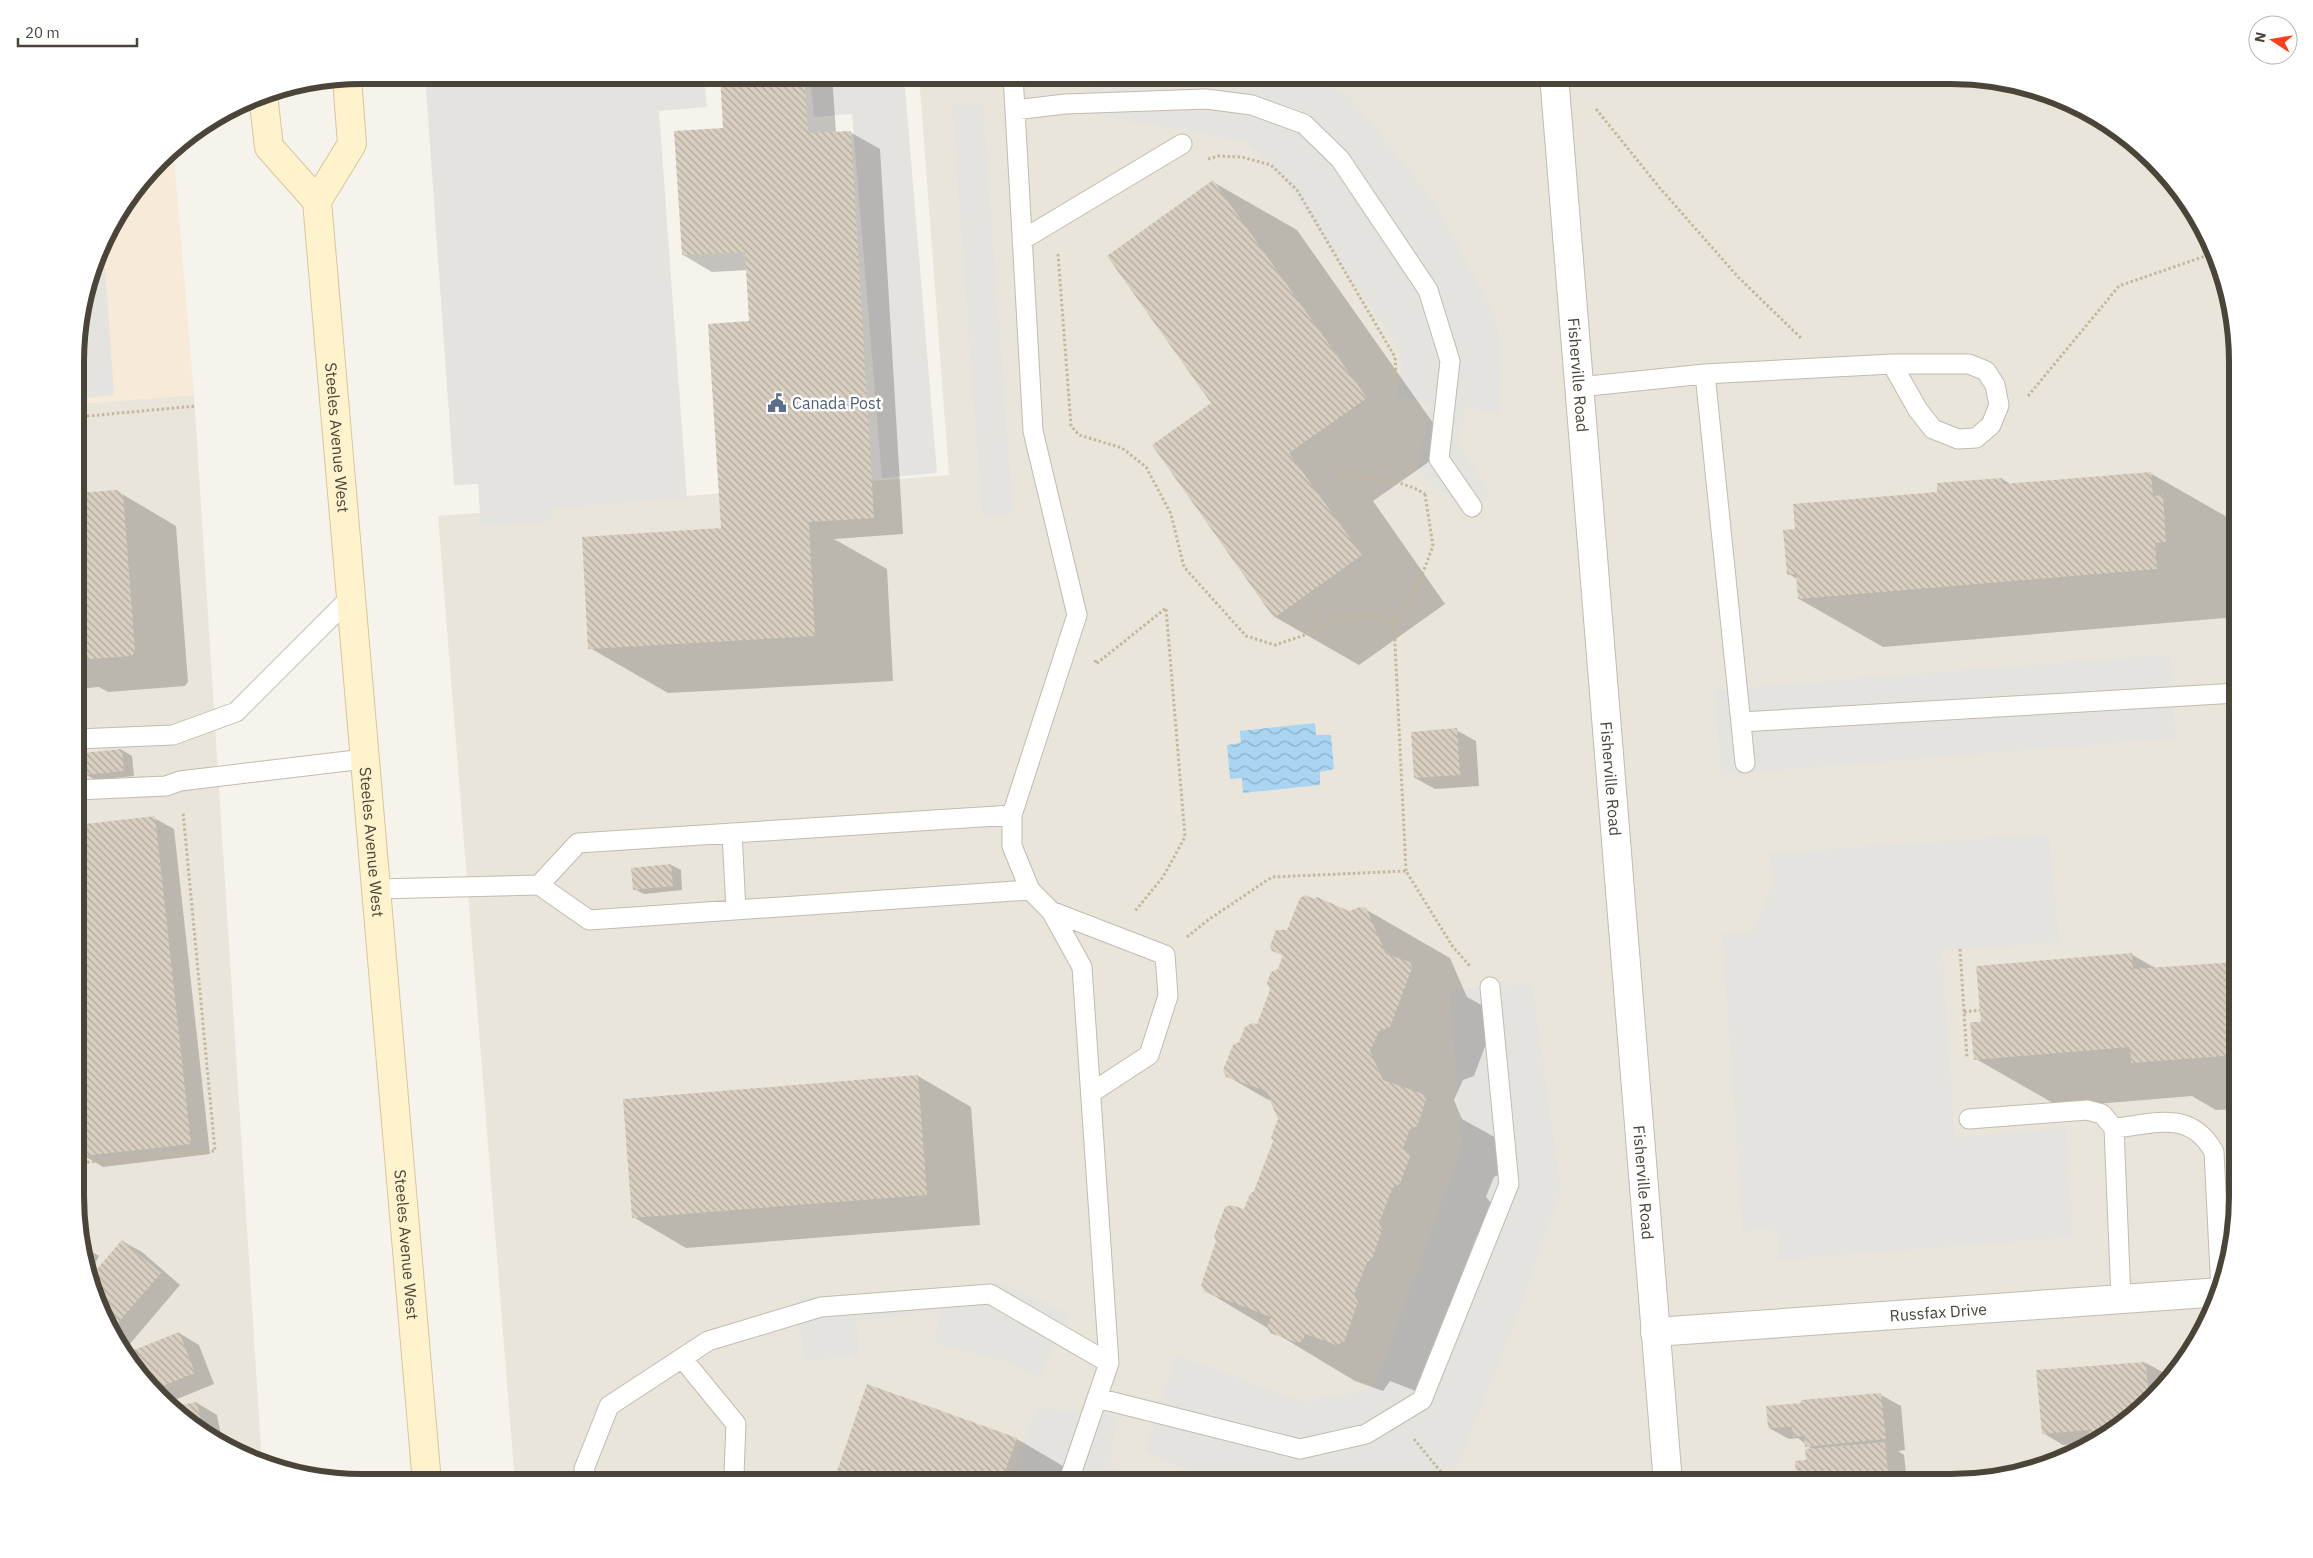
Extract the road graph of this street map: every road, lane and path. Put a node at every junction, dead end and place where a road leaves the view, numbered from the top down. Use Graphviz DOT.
graph roads {
  1 [pos="347,84"];
  2 [pos="1014,84"];
  3 [pos="1555,84"];
  4 [pos="264,102"];
  5 [pos="1596,109"];
  6 [pos="1015,110"];
  7 [pos="1182,144"];
  8 [pos="1203,161"];
  9 [pos="316,201"];
  10 [pos="1022,240"];
  11 [pos="1058,249"];
  12 [pos="2208,255"];
  13 [pos="1892,364"];
  14 [pos="1832,368"];
  15 [pos="1705,374"];
  16 [pos="1392,385"];
  17 [pos="1579,387"];
  18 [pos="196,406"];
  19 [pos="84,416"];
  20 [pos="1991,424"];
  21 [pos="1439,460"];
  22 [pos="1336,477"];
  23 [pos="1425,494"];
  24 [pos="1472,507"];
  25 [pos="351,598"];
  26 [pos="1309,603"];
  27 [pos="1077,615"];
  28 [pos="1394,624"];
  29 [pos="1320,630"];
  30 [pos="2229,693"];
  31 [pos="1741,722"];
  32 [pos="84,739"];
  33 [pos="364,759"];
  34 [pos="1745,763"];
  35 [pos="180,781"];
  36 [pos="84,790"];
  37 [pos="1012,815"];
  38 [pos="732,833"];
  39 [pos="1406,871"];
  40 [pos="539,885"];
  41 [pos="376,889"];
  42 [pos="1030,890"];
  43 [pos="736,910"];
  44 [pos="1051,911"];
  45 [pos="1122,939"];
  46 [pos="1960,949"];
  47 [pos="1165,955"];
  48 [pos="1490,987"];
  49 [pos="1980,1010"];
  50 [pos="1964,1012"];
  51 [pos="1967,1058"];
  52 [pos="1091,1093"];
  53 [pos="1969,1119"];
  54 [pos="2114,1128"];
  55 [pos="84,1162"];
  56 [pos="2223,1253"];
  57 [pos="2212,1293"];
  58 [pos="2121,1299"];
  59 [pos="1655,1332"];
  60 [pos="682,1358"];
  61 [pos="1110,1363"];
  62 [pos="1097,1398"];
  63 [pos="1396,1417"];
  64 [pos="425,1474"];
  65 [pos="586,1474"];
  66 [pos="734,1474"];
  67 [pos="1071,1474"];
  68 [pos="1443,1474"];
  69 [pos="1667,1474"];
  1 -- 9 [label="main road"];
  2 -- 6 [label="lane"];
  3 -- 17 [label="street, Fisherville Road"];
  4 -- 9 [label="main road"];
  5 -- 14 [label="path"];
  6 -- 10 [label="lane"];
  6 -- 21 [label="lane"];
  7 -- 10 [label="lane"];
  8 -- 16 [label="path"];
  9 -- 25 [label="main road, Steeles Avenue West"];
  10 -- 27 [label="lane"];
  11 -- 29 [label="path"];
  12 -- 20 [label="path"];
  13 -- 14 [label="lane"];
  13 -- 20 [label="lane"];
  13 -- 20 [label="lane"];
  14 -- 15 [label="lane"];
  15 -- 17 [label="lane"];
  15 -- 31 [label="lane"];
  17 -- 59 [label="street, Fisherville Road"];
  18 -- 19 [label="path"];
  21 -- 23 [label="path"];
  21 -- 24 [label="lane"];
  22 -- 23 [label="path"];
  23 -- 28 [label="path"];
  25 -- 32 [label="lane"];
  25 -- 33 [label="main road, Steeles Avenue West"];
  26 -- 29 [label="path"];
  27 -- 37 [label="lane"];
  27 -- 45 [label="path"];
  28 -- 29 [label="path"];
  28 -- 39 [label="path"];
  30 -- 31 [label="lane"];
  31 -- 34 [label="lane"];
  33 -- 35 [label="lane"];
  33 -- 41 [label="main road, Steeles Avenue West"];
  35 -- 36 [label="lane"];
  35 -- 55 [label="path"];
  37 -- 38 [label="lane"];
  37 -- 42 [label="lane"];
  38 -- 40 [label="lane"];
  38 -- 43 [label="lane"];
  39 -- 47 [label="path"];
  39 -- 48 [label="path"];
  40 -- 41 [label="lane"];
  40 -- 43 [label="lane"];
  41 -- 64 [label="main road, Steeles Avenue West"];
  42 -- 43 [label="lane"];
  42 -- 44 [label="lane"];
  44 -- 45 [label="lane"];
  44 -- 52 [label="lane"];
  45 -- 47 [label="lane"];
  46 -- 50 [label="path"];
  47 -- 52 [label="lane"];
  48 -- 63 [label="lane"];
  49 -- 50 [label="path"];
  50 -- 51 [label="path"];
  52 -- 61 [label="lane"];
  53 -- 54 [label="lane"];
  54 -- 56 [label="lane"];
  54 -- 58 [label="lane"];
  57 -- 58 [label="street, Russfax Drive"];
  58 -- 59 [label="street, Russfax Drive"];
  59 -- 69 [label="street, Fisherville Road"];
  60 -- 61 [label="lane"];
  60 -- 65 [label="lane"];
  60 -- 66 [label="lane"];
  61 -- 62 [label="lane"];
  62 -- 63 [label="lane"];
  62 -- 67 [label="lane"];
  63 -- 68 [label="path"];
}
